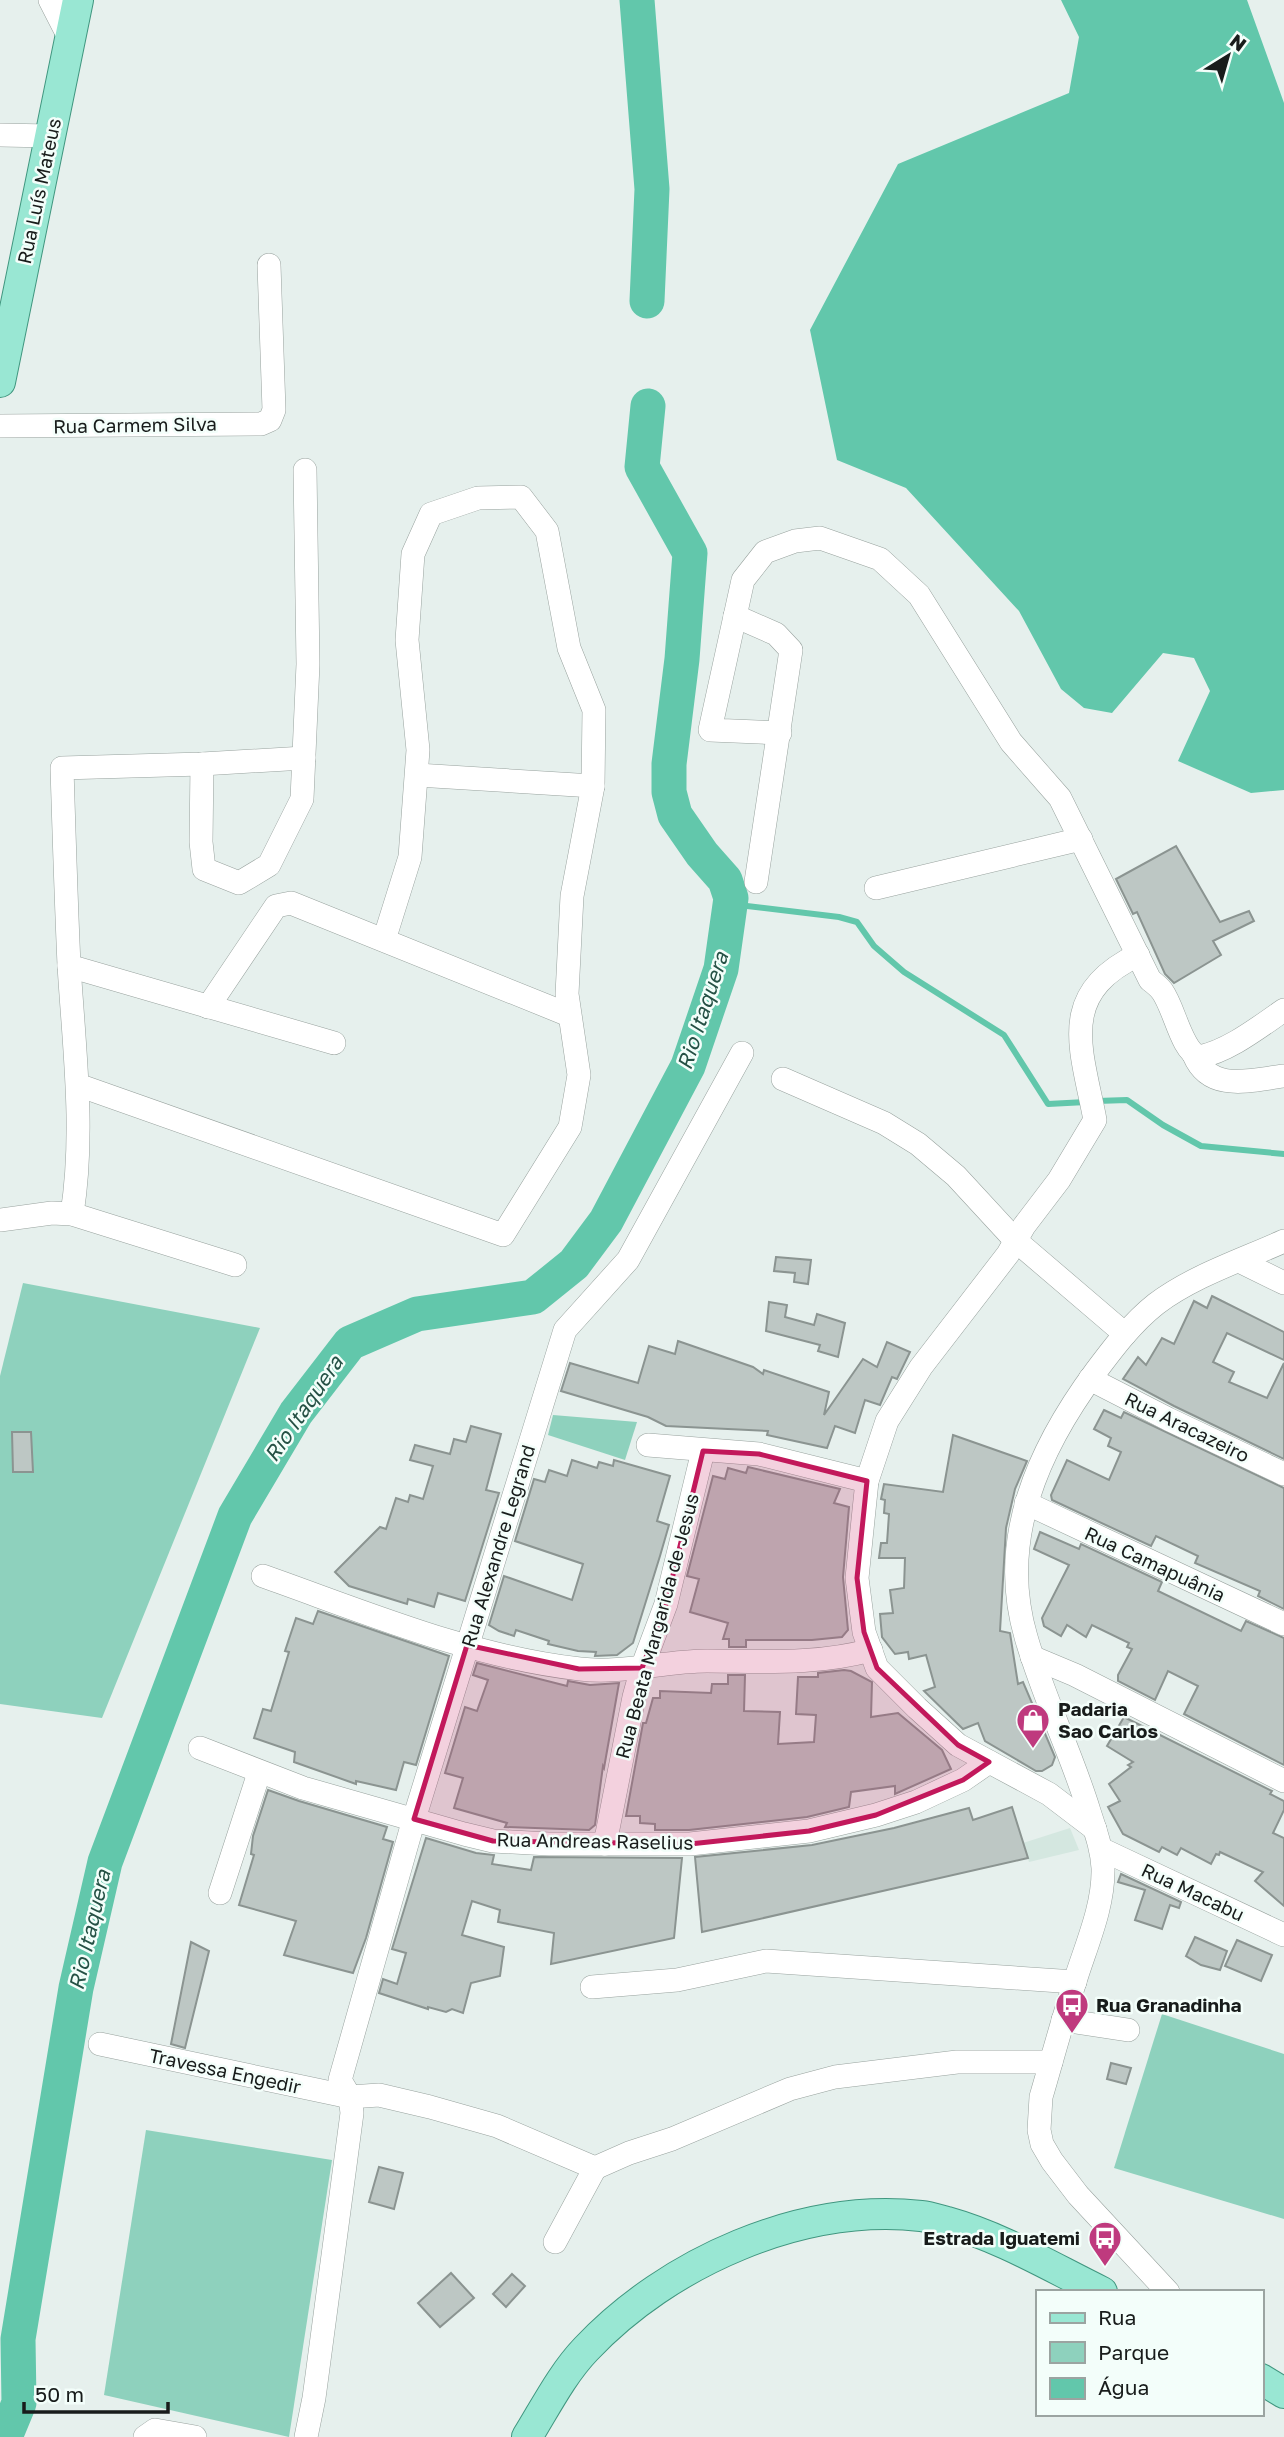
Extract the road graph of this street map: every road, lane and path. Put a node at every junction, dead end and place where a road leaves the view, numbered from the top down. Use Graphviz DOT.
graph roads {
  1 [pos="50,0"];
  2 [pos="78,0"];
  3 [pos="70,39"];
  4 [pos="0,135"];
  5 [pos="50,136"];
  6 [pos="269,265"];
  7 [pos="0,382"];
  8 [pos="0,426"];
  9 [pos="305,470"];
  10 [pos="735,616"];
  11 [pos="779,733"];
  12 [pos="304,758"];
  13 [pos="202,764"];
  14 [pos="417,775"];
  15 [pos="593,786"];
  16 [pos="1081,839"];
  17 [pos="756,882"];
  18 [pos="876,888"];
  19 [pos="384,940"];
  20 [pos="1138,955"];
  21 [pos="69,966"];
  22 [pos="208,1007"];
  23 [pos="1284,1010"];
  24 [pos="569,1015"];
  25 [pos="334,1043"];
  26 [pos="743,1053"];
  27 [pos="1194,1055"];
  28 [pos="1284,1076"];
  29 [pos="783,1079"];
  30 [pos="78,1085"];
  31 [pos="72,1214"];
  32 [pos="0,1220"];
  33 [pos="1015,1240"];
  34 [pos="1284,1241"];
  35 [pos="1239,1261"];
  36 [pos="236,1265"];
  37 [pos="1284,1283"];
  38 [pos="1125,1334"];
  39 [pos="1090,1379"];
  40 [pos="648,1445"];
  41 [pos="704,1451"];
  42 [pos="1284,1474"];
  43 [pos="867,1481"];
  44 [pos="1026,1503"];
  45 [pos="263,1576"];
  46 [pos="1284,1624"];
  47 [pos="467,1645"];
  48 [pos="871,1650"];
  49 [pos="1032,1657"];
  50 [pos="642,1668"];
  51 [pos="200,1748"];
  52 [pos="989,1762"];
  53 [pos="259,1773"];
  54 [pos="1284,1781"];
  55 [pos="414,1819"];
  56 [pos="1098,1839"];
  57 [pos="605,1843"];
  58 [pos="220,1893"];
  59 [pos="1284,1935"];
  60 [pos="1075,1982"];
  61 [pos="592,1987"];
  62 [pos="1063,2020"];
  63 [pos="1128,2030"];
  64 [pos="100,2044"];
  65 [pos="1051,2062"];
  66 [pos="345,2089"];
  67 [pos="595,2168"];
  68 [pos="555,2242"];
  69 [pos="1098,2290"];
  70 [pos="1166,2290"];
  71 [pos="1263,2380"];
  72 [pos="1284,2393"];
  73 [pos="145,2437"];
  74 [pos="195,2437"];
  75 [pos="306,2437"];
  76 [pos="527,2437"];
  1 -- 3 [label="street"];
  2 -- 3 [label="main road, Rua Luís Mateus"];
  3 -- 5 [label="main road, Rua Luís Mateus"];
  4 -- 5 [label="street"];
  5 -- 7 [label="main road, Rua Luís Mateus"];
  6 -- 8 [label="street, Rua Carmem Silva"];
  9 -- 12 [label="street"];
  10 -- 11 [label="street"];
  10 -- 11 [label="street"];
  10 -- 16 [label="street"];
  11 -- 17 [label="street"];
  12 -- 13 [label="street"];
  12 -- 13 [label="street"];
  13 -- 21 [label="street"];
  14 -- 15 [label="street"];
  14 -- 15 [label="street"];
  14 -- 19 [label="street"];
  15 -- 24 [label="street"];
  16 -- 18 [label="street"];
  16 -- 20 [label="street"];
  19 -- 22 [label="street"];
  19 -- 24 [label="street"];
  20 -- 27 [label="street"];
  20 -- 33 [label="street, Rua Macabu"];
  21 -- 22 [label="street"];
  21 -- 30 [label="street"];
  22 -- 25 [label="street"];
  23 -- 27 [label="street"];
  24 -- 30 [label="street"];
  26 -- 47 [label="street, Rua Alexandre Legrand"];
  27 -- 28 [label="street"];
  29 -- 33 [label="street"];
  30 -- 31 [label="street"];
  31 -- 32 [label="street"];
  31 -- 36 [label="street"];
  33 -- 38 [label="street"];
  33 -- 43 [label="street, Rua Macabu"];
  34 -- 35 [label="street"];
  35 -- 37 [label="street"];
  35 -- 38 [label="street"];
  38 -- 39 [label="street"];
  39 -- 42 [label="street, Rua Aracazeiro"];
  39 -- 44 [label="street"];
  40 -- 41 [label="street"];
  41 -- 43 [label="street"];
  41 -- 50 [label="street, Rua Beata Margarida de Jesus"];
  43 -- 48 [label="street, Rua Macabu"];
  44 -- 46 [label="street, Rua Camapuânia"];
  44 -- 49 [label="street"];
  45 -- 47 [label="street"];
  47 -- 50 [label="street"];
  47 -- 55 [label="street, Rua Alexandre Legrand"];
  48 -- 50 [label="street"];
  48 -- 52 [label="street, Rua Macabu"];
  49 -- 54 [label="street"];
  49 -- 56 [label="street"];
  50 -- 57 [label="street, Rua Beata Margarida de Jesus"];
  51 -- 53 [label="street, Rua Andreas Raselius"];
  52 -- 56 [label="street, Rua Macabu"];
  52 -- 57 [label="street, Rua Andreas Raselius"];
  53 -- 55 [label="street, Rua Andreas Raselius"];
  53 -- 58 [label="street"];
  55 -- 57 [label="street, Rua Andreas Raselius"];
  55 -- 66 [label="street, Rua Alexandre Legrand"];
  56 -- 59 [label="street, Rua Macabu"];
  56 -- 60 [label="street"];
  60 -- 61 [label="street"];
  60 -- 62 [label="street"];
  62 -- 63 [label="street"];
  62 -- 65 [label="street"];
  64 -- 66 [label="street, Travessa Engedir"];
  65 -- 67 [label="street"];
  65 -- 70 [label="street"];
  66 -- 67 [label="street, Travessa Engedir"];
  66 -- 75 [label="street, Rua Alexandre Legrand"];
  67 -- 68 [label="street"];
  69 -- 76 [label="main road"];
  71 -- 72 [label="main road"];
  73 -- 74 [label="street"];
}
